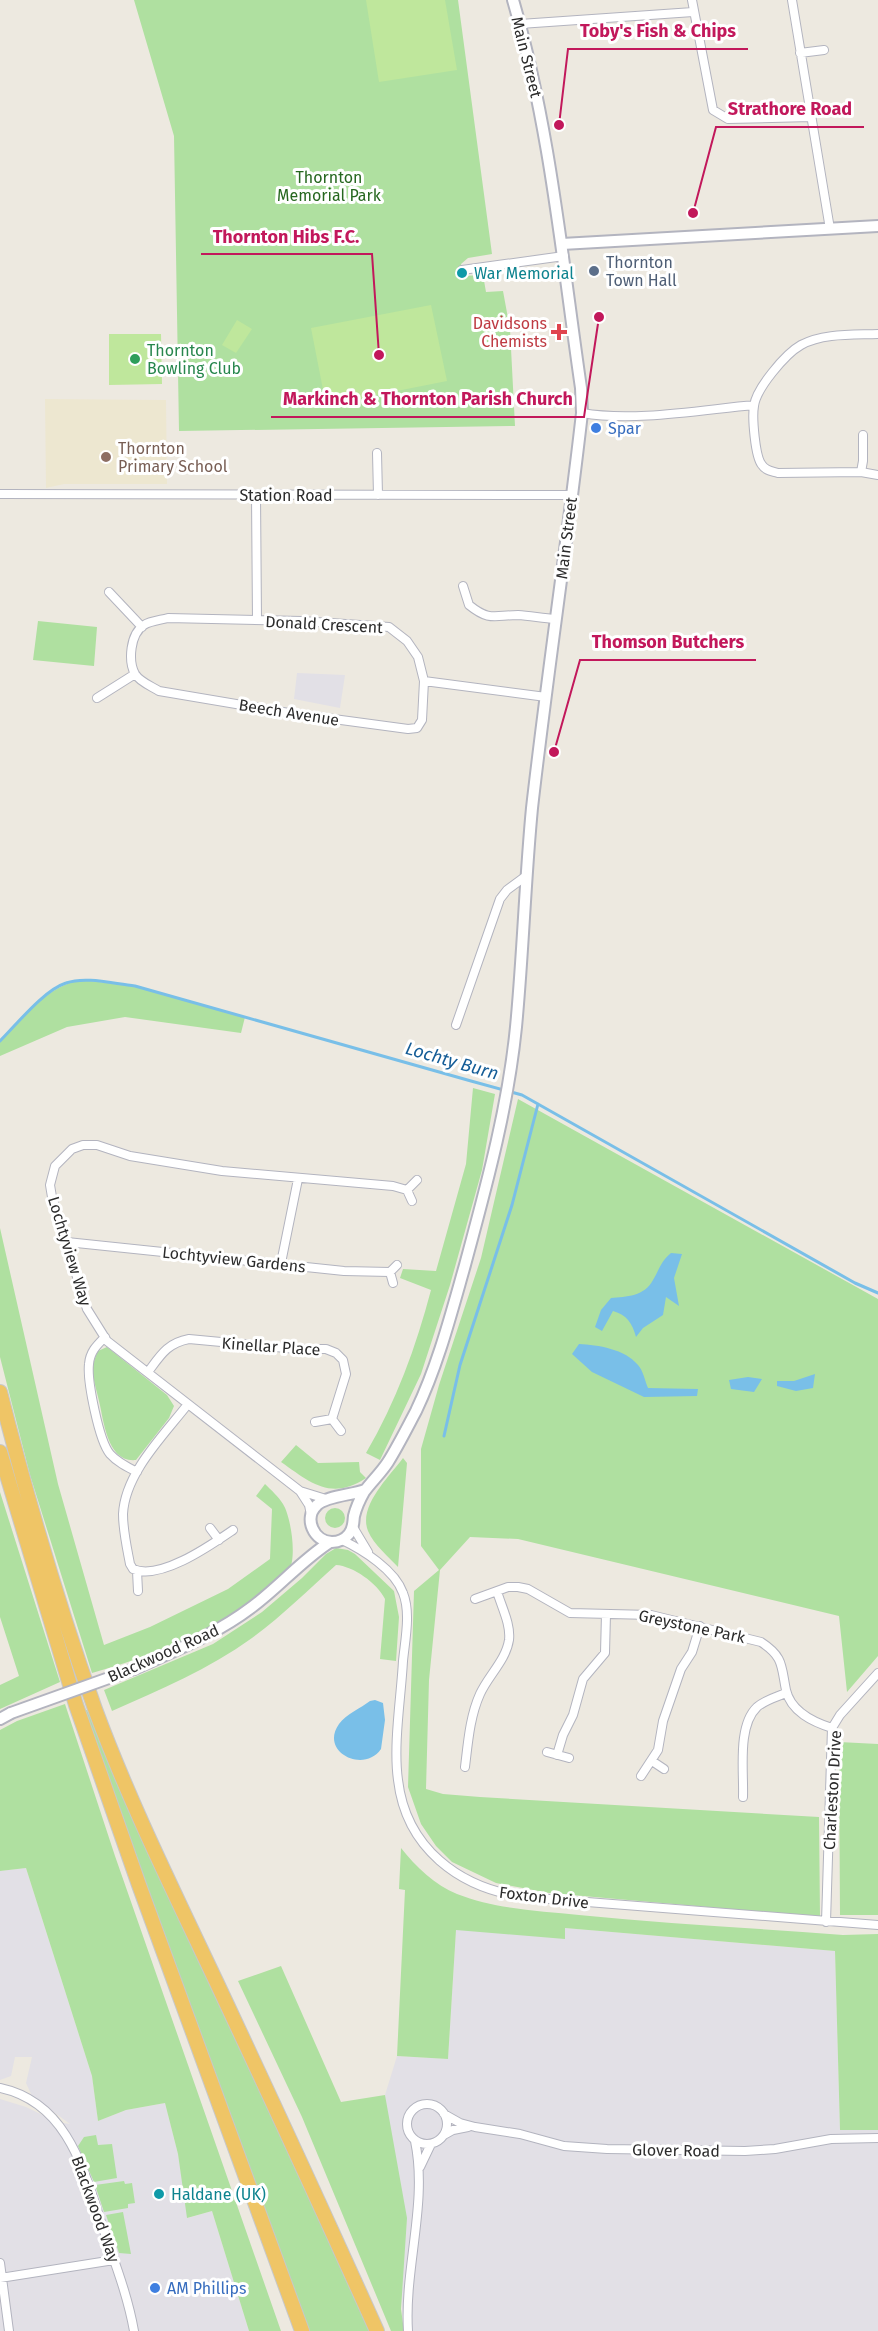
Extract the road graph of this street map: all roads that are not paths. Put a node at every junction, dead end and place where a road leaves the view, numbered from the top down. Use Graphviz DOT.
graph roads {
  1 [pos="514,0"];
  2 [pos="692,0"];
  3 [pos="792,0"];
  4 [pos="693,12"];
  5 [pos="520,24"];
  6 [pos="824,50"];
  7 [pos="800,53"];
  8 [pos="811,117"];
  9 [pos="878,226"];
  10 [pos="830,229"];
  11 [pos="562,244"];
  12 [pos="564,256"];
  13 [pos="462,270"];
  14 [pos="878,334"];
  15 [pos="754,405"];
  16 [pos="582,413"];
  17 [pos="863,435"];
  18 [pos="377,453"];
  19 [pos="861,472"];
  20 [pos="878,475"];
  21 [pos="0,495"];
  22 [pos="256,495"];
  23 [pos="378,495"];
  24 [pos="572,495"];
  25 [pos="464,586"];
  26 [pos="109,592"];
  27 [pos="555,619"];
  28 [pos="257,620"];
  29 [pos="142,627"];
  30 [pos="135,674"];
  31 [pos="424,681"];
  32 [pos="546,697"];
  33 [pos="97,698"];
  34 [pos="526,876"];
  35 [pos="456,1025"];
  36 [pos="298,1179"];
  37 [pos="417,1180"];
  38 [pos="407,1190"];
  39 [pos="412,1200"];
  40 [pos="67,1242"];
  41 [pos="281,1263"];
  42 [pos="398,1265"];
  43 [pos="390,1272"];
  44 [pos="393,1283"];
  45 [pos="105,1338"];
  46 [pos="148,1372"];
  47 [pos="0,1392"];
  48 [pos="188,1404"];
  49 [pos="332,1419"];
  50 [pos="315,1422"];
  51 [pos="341,1431"];
  52 [pos="0,1452"];
  53 [pos="137,1472"];
  54 [pos="365,1490"];
  55 [pos="300,1491"];
  56 [pos="330,1499"];
  57 [pos="311,1515"];
  58 [pos="354,1522"];
  59 [pos="210,1528"];
  60 [pos="312,1528"];
  61 [pos="233,1530"];
  62 [pos="219,1540"];
  63 [pos="342,1540"];
  64 [pos="330,1542"];
  65 [pos="370,1556"];
  66 [pos="309,1557"];
  67 [pos="137,1571"];
  68 [pos="138,1591"];
  69 [pos="496,1591"];
  70 [pos="475,1599"];
  71 [pos="606,1614"];
  72 [pos="700,1626"];
  73 [pos="878,1673"];
  74 [pos="786,1693"];
  75 [pos="0,1719"];
  76 [pos="832,1728"];
  77 [pos="547,1752"];
  78 [pos="557,1755"];
  79 [pos="569,1758"];
  80 [pos="652,1761"];
  81 [pos="465,1767"];
  82 [pos="664,1769"];
  83 [pos="641,1776"];
  84 [pos="743,1797"];
  85 [pos="826,1922"];
  86 [pos="878,1925"];
  87 [pos="0,2088"];
  88 [pos="444,2114"];
  89 [pos="476,2127"];
  90 [pos="444,2134"];
  91 [pos="878,2138"];
  92 [pos="415,2141"];
  93 [pos="431,2144"];
  94 [pos="420,2169"];
  95 [pos="114,2260"];
  96 [pos="0,2263"];
  97 [pos="1,2278"];
  98 [pos="9,2331"];
  99 [pos="134,2331"];
  100 [pos="302,2331"];
  101 [pos="377,2331"];
  102 [pos="408,2331"];
  1 -- 5 [label="main road, Main Street"];
  2 -- 4 [label="street"];
  3 -- 7 [label="street"];
  4 -- 5 [label="street"];
  4 -- 8 [label="street"];
  5 -- 11 [label="main road, Main Street"];
  6 -- 7 [label="street"];
  7 -- 8 [label="street"];
  8 -- 10 [label="street"];
  9 -- 10 [label="main road"];
  10 -- 11 [label="main road"];
  11 -- 12 [label="main road, Main Street"];
  12 -- 13 [label="street"];
  12 -- 16 [label="main road, Main Street"];
  14 -- 15 [label="street"];
  15 -- 16 [label="street"];
  15 -- 19 [label="street"];
  16 -- 24 [label="main road, Main Street"];
  17 -- 19 [label="street"];
  18 -- 23 [label="street"];
  19 -- 20 [label="street"];
  21 -- 22 [label="street, Station Road"];
  22 -- 23 [label="street, Station Road"];
  22 -- 28 [label="street"];
  23 -- 24 [label="street, Station Road"];
  24 -- 27 [label="main road, Main Street"];
  25 -- 27 [label="street"];
  26 -- 29 [label="street"];
  27 -- 32 [label="main road, Main Street"];
  28 -- 29 [label="street, Donald Crescent"];
  28 -- 31 [label="street, Donald Crescent"];
  29 -- 30 [label="street"];
  30 -- 31 [label="street, Beech Avenue"];
  30 -- 33 [label="street"];
  31 -- 32 [label="street"];
  32 -- 34 [label="main road, Main Street"];
  34 -- 35 [label="street"];
  34 -- 54 [label="main road, Main Street"];
  36 -- 38 [label="street, Lochtyview Way"];
  36 -- 40 [label="street, Lochtyview Way"];
  36 -- 41 [label="street"];
  37 -- 38 [label="street"];
  38 -- 39 [label="street"];
  40 -- 41 [label="street, Lochtyview Gardens"];
  40 -- 45 [label="street, Lochtyview Way"];
  41 -- 43 [label="street, Lochtyview Gardens"];
  42 -- 43 [label="street"];
  43 -- 44 [label="street"];
  45 -- 46 [label="street, Lochtyview Way"];
  45 -- 53 [label="street"];
  46 -- 48 [label="street, Lochtyview Way"];
  46 -- 49 [label="street, Kinellar Place"];
  47 -- 101 [label="highway"];
  48 -- 53 [label="street"];
  48 -- 55 [label="street, Lochtyview Way"];
  49 -- 50 [label="street"];
  49 -- 51 [label="street"];
  52 -- 100 [label="highway"];
  53 -- 67 [label="street"];
  54 -- 56 [label="main road"];
  54 -- 58 [label="main road, Main Street"];
  55 -- 56 [label="street, Lochtyview Way"];
  55 -- 57 [label="street, Lochtyview Way"];
  56 -- 57 [label="main road"];
  56 -- 58 [label="main road"];
  57 -- 60 [label="main road"];
  58 -- 63 [label="main road"];
  58 -- 65 [label="street, Foxton Drive"];
  59 -- 62 [label="street"];
  60 -- 64 [label="main road"];
  60 -- 66 [label="main road"];
  61 -- 62 [label="street"];
  62 -- 67 [label="street"];
  63 -- 64 [label="main road"];
  63 -- 65 [label="street, Foxton Drive"];
  64 -- 66 [label="main road, Blackwood Road"];
  65 -- 85 [label="street, Foxton Drive"];
  66 -- 75 [label="main road, Blackwood Road, bridge"];
  67 -- 68 [label="street"];
  69 -- 70 [label="street, Greystone Park"];
  69 -- 71 [label="street, Greystone Park"];
  69 -- 81 [label="street"];
  71 -- 72 [label="street, Greystone Park"];
  71 -- 78 [label="street"];
  72 -- 74 [label="street, Greystone Park"];
  72 -- 80 [label="street"];
  73 -- 76 [label="street, Charleston Drive"];
  74 -- 76 [label="street, Greystone Park"];
  74 -- 84 [label="street"];
  76 -- 85 [label="street, Charleston Drive"];
  77 -- 78 [label="street"];
  78 -- 79 [label="street"];
  80 -- 82 [label="street"];
  80 -- 83 [label="street"];
  85 -- 86 [label="street, Foxton Drive"];
  87 -- 95 [label="street, Blackwood Way"];
  88 -- 89 [label="street, Glover Road"];
  88 -- 90 [label="street"];
  88 -- 92 [label="street"];
  89 -- 90 [label="street, Glover Road"];
  89 -- 91 [label="street, Glover Road"];
  90 -- 93 [label="street"];
  92 -- 93 [label="street"];
  92 -- 94 [label="street"];
  93 -- 94 [label="street"];
  94 -- 102 [label="street"];
  95 -- 97 [label="street"];
  95 -- 99 [label="street, Blackwood Way"];
  96 -- 97 [label="street"];
  97 -- 98 [label="street"];
}
